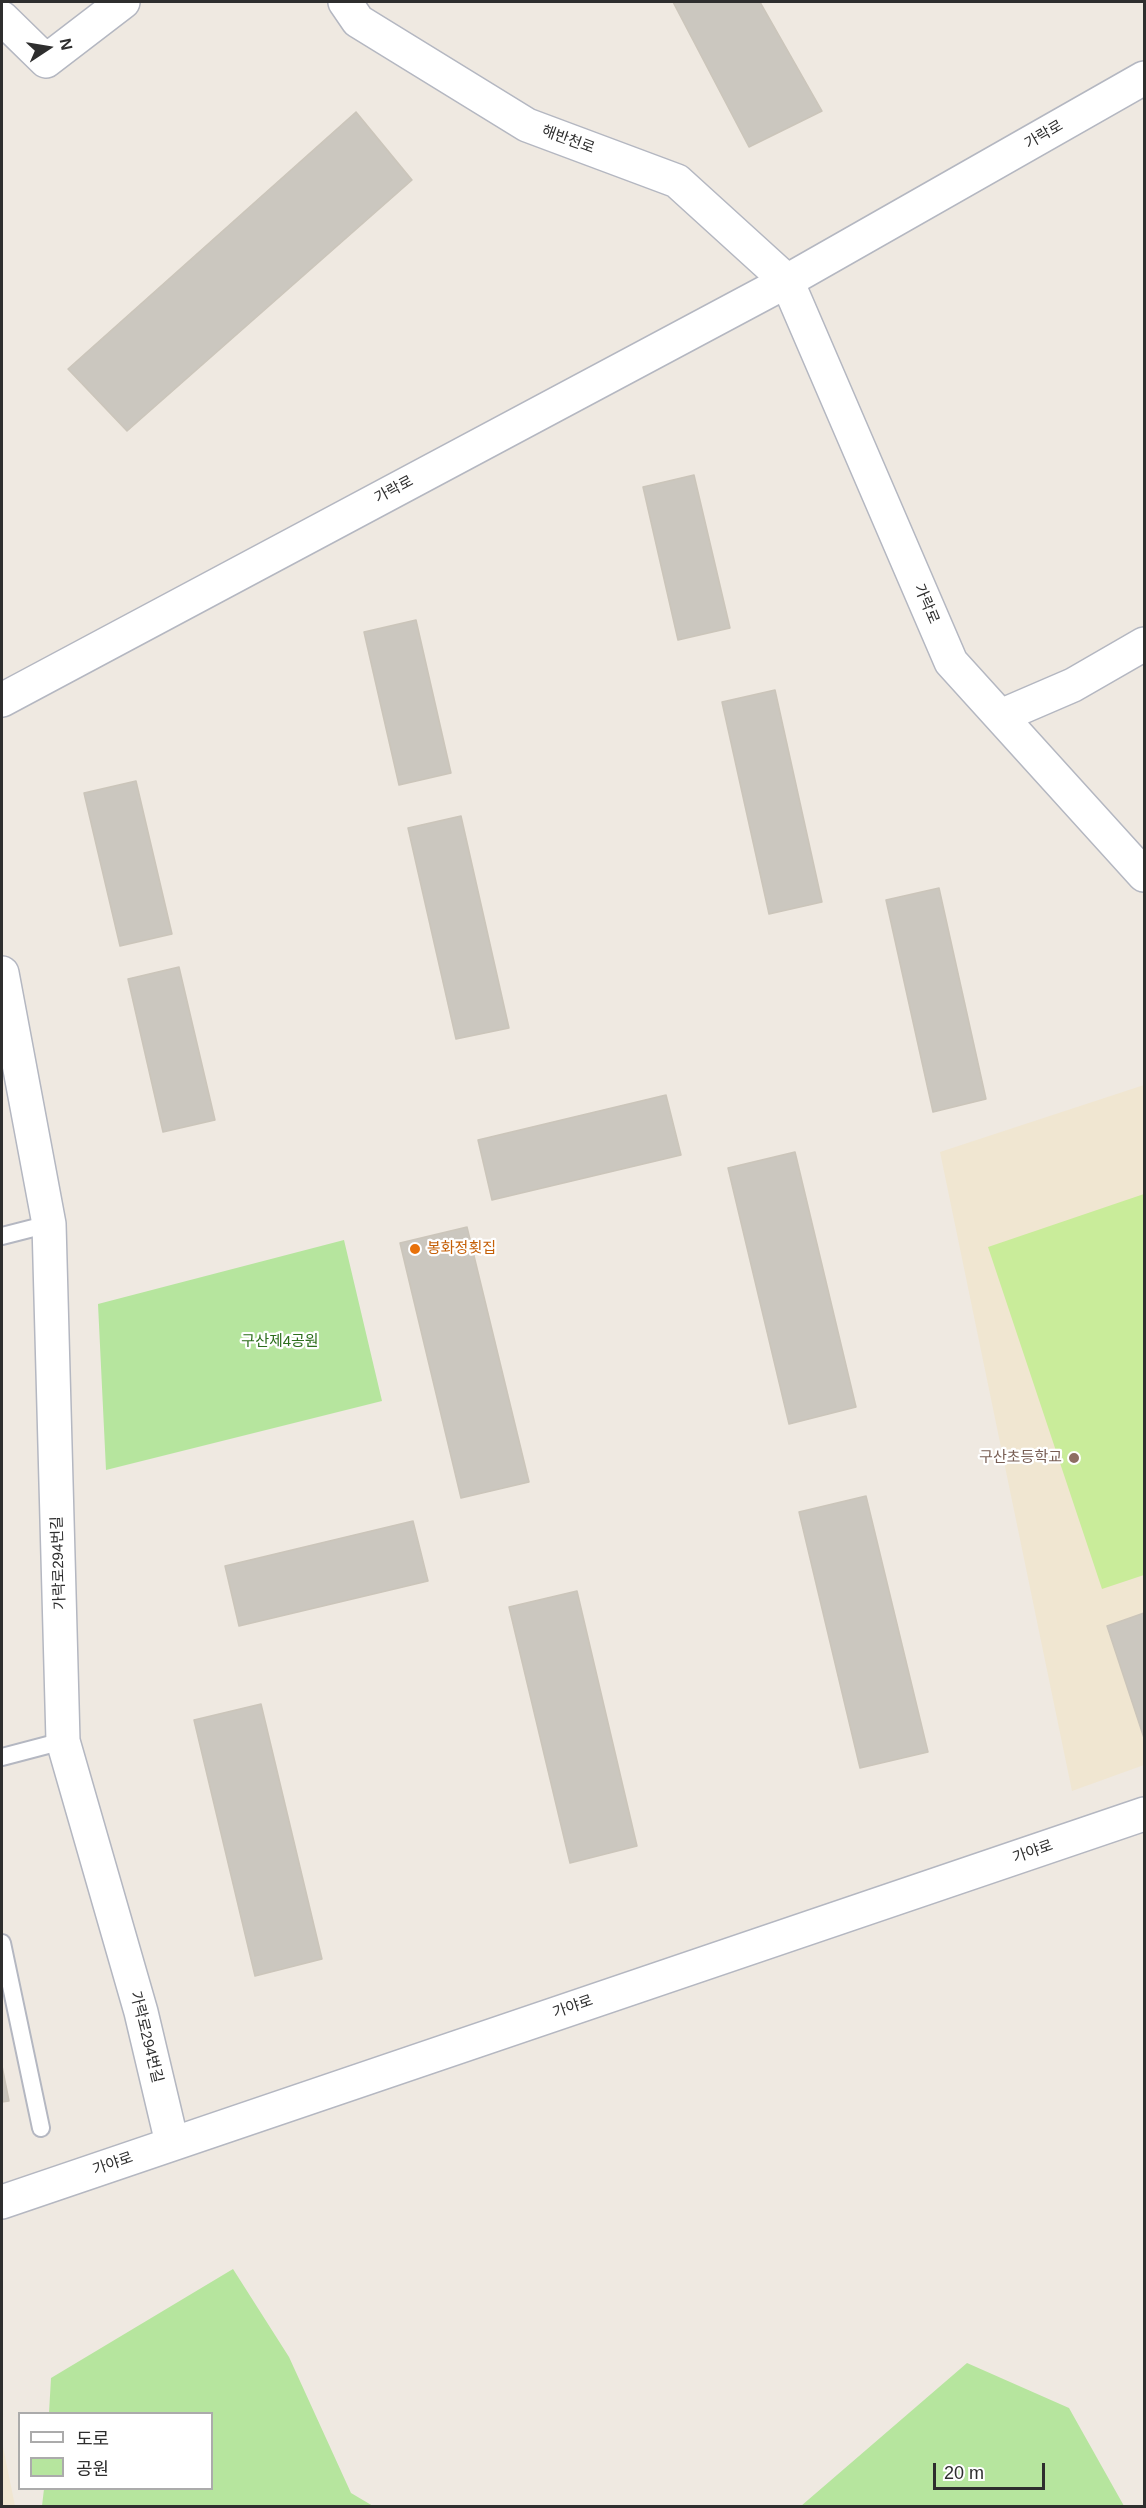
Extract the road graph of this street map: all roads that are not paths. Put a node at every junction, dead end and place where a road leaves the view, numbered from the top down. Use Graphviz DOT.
graph roads {
  1 [pos="123,2"];
  2 [pos="345,2"];
  3 [pos="2,18"];
  4 [pos="1144,78"];
  5 [pos="787,281"];
  6 [pos="1144,644"];
  7 [pos="2,700"];
  8 [pos="1001,716"];
  9 [pos="1144,875"];
  10 [pos="2,973"];
  11 [pos="50,1224"];
  12 [pos="2,1236"];
  13 [pos="63,1741"];
  14 [pos="2,1757"];
  15 [pos="1144,1814"];
  16 [pos="2,1943"];
  17 [pos="40,2128"];
  18 [pos="172,2143"];
  19 [pos="2,2202"];
  1 -- 3 [label="street"];
  2 -- 5 [label="street, 해반천로"];
  4 -- 5 [label="street, 가락로"];
  5 -- 7 [label="street, 가락로"];
  5 -- 8 [label="street, 가락로"];
  6 -- 8 [label="street"];
  8 -- 9 [label="street, 가락로"];
  10 -- 11 [label="street, 가락로294번길"];
  11 -- 12 [label="lane"];
  11 -- 13 [label="street, 가락로294번길"];
  13 -- 14 [label="lane"];
  13 -- 18 [label="street, 가락로294번길"];
  15 -- 18 [label="street, 가야로"];
  16 -- 17 [label="lane"];
  18 -- 19 [label="street, 가야로"];
}
